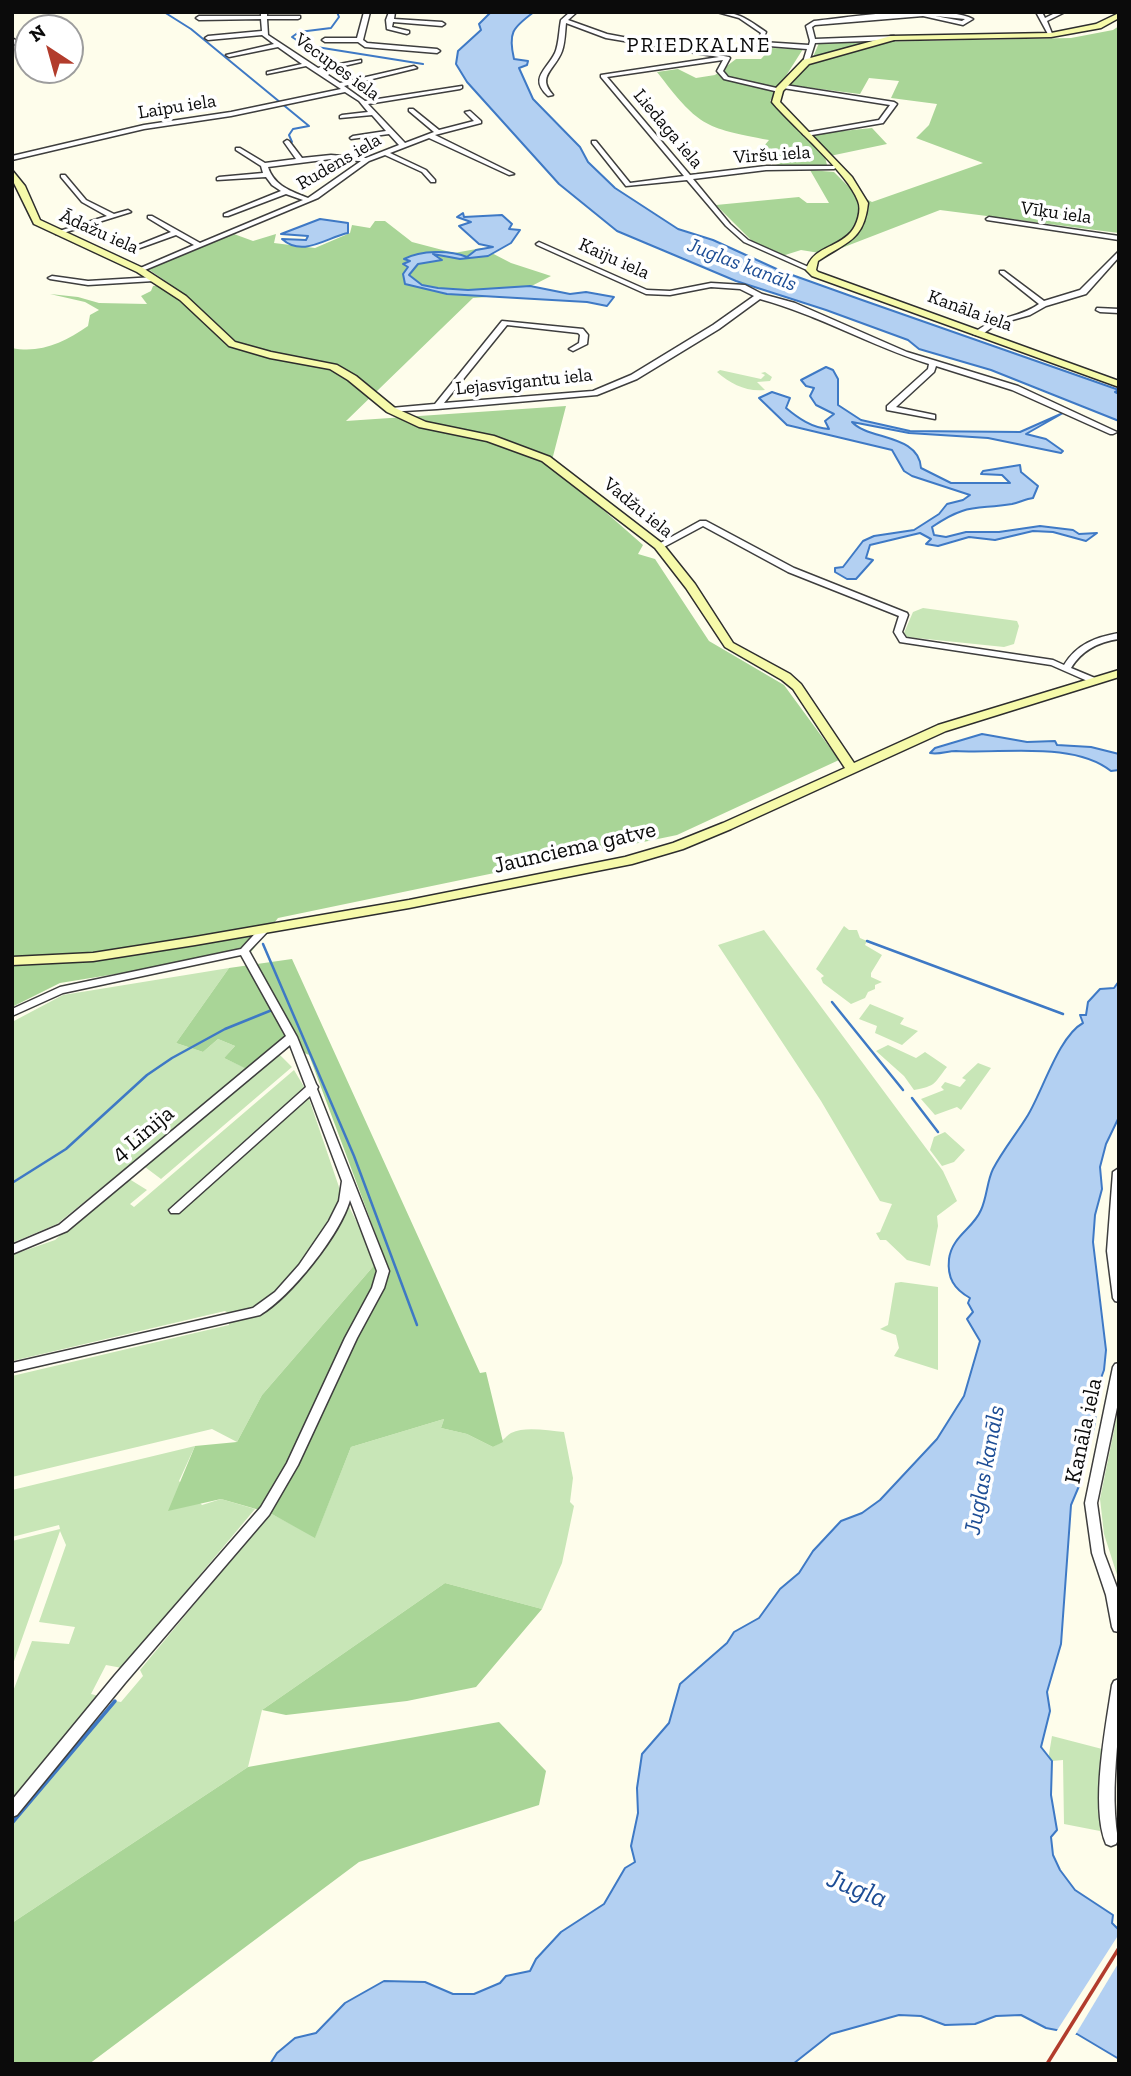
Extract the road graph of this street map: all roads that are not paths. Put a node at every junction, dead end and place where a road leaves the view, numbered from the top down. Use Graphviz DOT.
graph roads {
  1 [pos="367,12"];
  2 [pos="392,12"];
  3 [pos="574,12"];
  4 [pos="720,12"];
  5 [pos="1039,12"];
  6 [pos="1062,12"];
  7 [pos="264,15"];
  8 [pos="1119,15"];
  9 [pos="926,16"];
  10 [pos="298,17"];
  11 [pos="199,18"];
  12 [pos="389,20"];
  13 [pos="564,20"];
  14 [pos="1045,20"];
  15 [pos="443,24"];
  16 [pos="407,32"];
  17 [pos="265,33"];
  18 [pos="1051,35"];
  19 [pos="208,38"];
  20 [pos="894,38"];
  21 [pos="325,40"];
  22 [pos="812,44"];
  23 [pos="362,45"];
  24 [pos="279,46"];
  25 [pos="437,51"];
  26 [pos="229,55"];
  27 [pos="727,58"];
  28 [pos="359,61"];
  29 [pos="806,62"];
  30 [pos="308,64"];
  31 [pos="414,68"];
  32 [pos="318,71"];
  33 [pos="270,73"];
  34 [pos="340,85"];
  35 [pos="460,87"];
  36 [pos="782,89"];
  37 [pos="348,90"];
  38 [pos="550,96"];
  39 [pos="363,103"];
  40 [pos="411,110"];
  41 [pos="468,112"];
  42 [pos="373,113"];
  43 [pos="342,117"];
  44 [pos="392,132"];
  45 [pos="435,134"];
  46 [pos="806,134"];
  47 [pos="353,138"];
  48 [pos="287,142"];
  49 [pos="594,142"];
  50 [pos="403,145"];
  51 [pos="238,149"];
  52 [pos="385,153"];
  53 [pos="12,158"];
  54 [pos="300,160"];
  55 [pos="367,160"];
  56 [pos="264,165"];
  57 [pos="834,167"];
  58 [pos="12,173"];
  59 [pos="511,174"];
  60 [pos="266,175"];
  61 [pos="63,176"];
  62 [pos="689,178"];
  63 [pos="219,179"];
  64 [pos="433,181"];
  65 [pos="287,191"];
  66 [pos="308,200"];
  67 [pos="128,212"];
  68 [pos="226,215"];
  69 [pos="112,216"];
  70 [pos="150,217"];
  71 [pos="989,219"];
  72 [pos="178,232"];
  73 [pos="58,233"];
  74 [pos="1119,238"];
  75 [pos="539,244"];
  76 [pos="199,245"];
  77 [pos="138,247"];
  78 [pos="1119,253"];
  79 [pos="140,270"];
  80 [pos="811,270"];
  81 [pos="1002,272"];
  82 [pos="52,278"];
  83 [pos="156,280"];
  84 [pos="759,296"];
  85 [pos="1043,304"];
  86 [pos="1100,310"];
  87 [pos="1119,311"];
  88 [pos="977,334"];
  89 [pos="573,349"];
  90 [pos="933,364"];
  91 [pos="1118,383"];
  92 [pos="437,407"];
  93 [pos="396,413"];
  94 [pos="932,417"];
  95 [pos="1112,432"];
  96 [pos="659,546"];
  97 [pos="1119,636"];
  98 [pos="1067,667"];
  99 [pos="1119,673"];
  100 [pos="1092,680"];
  101 [pos="851,768"];
  102 [pos="265,929"];
  103 [pos="244,951"];
  104 [pos="12,961"];
  105 [pos="12,1013"];
  106 [pos="292,1037"];
  107 [pos="313,1087"];
  108 [pos="1119,1172"];
  109 [pos="348,1180"];
  110 [pos="175,1210"];
  111 [pos="12,1250"];
  112 [pos="1119,1298"];
  113 [pos="12,1367"];
  114 [pos="1119,1367"];
  115 [pos="1119,1627"];
  116 [pos="1119,1685"];
  117 [pos="12,1811"];
  118 [pos="1111,1840"];
  1 -- 23 [label="street"];
  2 -- 12 [label="street"];
  3 -- 13 [label="street"];
  4 -- 22 [label="street"];
  5 -- 14 [label="street"];
  6 -- 14 [label="street"];
  7 -- 10 [label="street"];
  7 -- 11 [label="street"];
  7 -- 17 [label="street, Vecupes iela"];
  8 -- 18 [label="street"];
  9 -- 9 [label="street"];
  9 -- 22 [label="street"];
  12 -- 15 [label="street"];
  12 -- 16 [label="street"];
  13 -- 27 [label="street"];
  13 -- 38 [label="street"];
  14 -- 18 [label="street"];
  17 -- 19 [label="street"];
  17 -- 24 [label="street, Vecupes iela"];
  18 -- 20 [label="street"];
  20 -- 22 [label="street"];
  20 -- 29 [label="street"];
  21 -- 23 [label="street"];
  22 -- 29 [label="street"];
  23 -- 25 [label="street"];
  24 -- 26 [label="street"];
  24 -- 30 [label="street, Vecupes iela"];
  27 -- 36 [label="street"];
  27 -- 62 [label="street, Liedaga iela"];
  28 -- 32 [label="street"];
  29 -- 36 [label="street"];
  30 -- 32 [label="street, Vecupes iela"];
  30 -- 33 [label="street"];
  31 -- 34 [label="street"];
  32 -- 34 [label="street, Vecupes iela"];
  34 -- 37 [label="street, Vecupes iela"];
  35 -- 39 [label="street"];
  36 -- 46 [label="street"];
  36 -- 46 [label="street"];
  37 -- 39 [label="street, Vecupes iela"];
  37 -- 53 [label="street, Laipu iela"];
  39 -- 42 [label="street, Vecupes iela"];
  40 -- 45 [label="street"];
  41 -- 45 [label="street, Rudens iela"];
  42 -- 43 [label="street"];
  42 -- 44 [label="street, Vecupes iela"];
  44 -- 47 [label="street"];
  44 -- 50 [label="street, Vecupes iela"];
  45 -- 50 [label="street, Rudens iela"];
  45 -- 59 [label="street"];
  46 -- 57 [label="street"];
  48 -- 54 [label="street"];
  49 -- 62 [label="street, Viršu iela"];
  50 -- 52 [label="street, Rudens iela"];
  51 -- 56 [label="street"];
  52 -- 55 [label="street, Rudens iela"];
  52 -- 64 [label="street"];
  54 -- 55 [label="street"];
  54 -- 56 [label="street"];
  55 -- 66 [label="street, Rudens iela"];
  56 -- 60 [label="street"];
  57 -- 62 [label="street, Viršu iela"];
  57 -- 80 [label="street"];
  58 -- 73 [label="street, Ādažu iela"];
  60 -- 63 [label="street"];
  60 -- 65 [label="street"];
  61 -- 69 [label="street"];
  62 -- 80 [label="street, Liedaga iela"];
  65 -- 66 [label="street"];
  65 -- 68 [label="street"];
  66 -- 76 [label="street, Rudens iela"];
  67 -- 69 [label="street"];
  69 -- 73 [label="street"];
  70 -- 72 [label="street"];
  71 -- 74 [label="street, Vīķu iela"];
  72 -- 76 [label="street"];
  72 -- 77 [label="street"];
  73 -- 79 [label="street, Ādažu iela"];
  75 -- 84 [label="street, Kaiju iela"];
  76 -- 79 [label="street, Rudens iela"];
  78 -- 85 [label="street"];
  79 -- 83 [label="street, Ādažu iela"];
  80 -- 88 [label="street, Kanāla iela"];
  81 -- 85 [label="street"];
  82 -- 83 [label="street"];
  83 -- 93 [label="street, Ādažu iela"];
  84 -- 90 [label="street, Kaiju iela"];
  84 -- 92 [label="street, Lejasvīgantu iela"];
  85 -- 88 [label="street"];
  86 -- 87 [label="street"];
  88 -- 91 [label="street, Kanāla iela"];
  89 -- 92 [label="street"];
  90 -- 94 [label="street"];
  90 -- 95 [label="street, Kaiju iela"];
  92 -- 93 [label="street, Lejasvīgantu iela"];
  93 -- 96 [label="street, Vadžu iela"];
  96 -- 98 [label="street"];
  96 -- 101 [label="street, Vadžu iela"];
  97 -- 98 [label="street"];
  98 -- 100 [label="street"];
  99 -- 100 [label="street, Jaunciema gatve"];
  100 -- 101 [label="street, Jaunciema gatve"];
  101 -- 102 [label="street, Jaunciema gatve"];
  102 -- 103 [label="street"];
  102 -- 104 [label="street, Jaunciema gatve"];
  103 -- 105 [label="street"];
  103 -- 106 [label="street"];
  106 -- 107 [label="street"];
  106 -- 111 [label="street, 4 Līnija"];
  107 -- 109 [label="street"];
  107 -- 110 [label="street"];
  108 -- 112 [label="street"];
  109 -- 113 [label="street"];
  109 -- 117 [label="street"];
  114 -- 115 [label="street, Kanāla iela"];
  116 -- 118 [label="street"];
}
